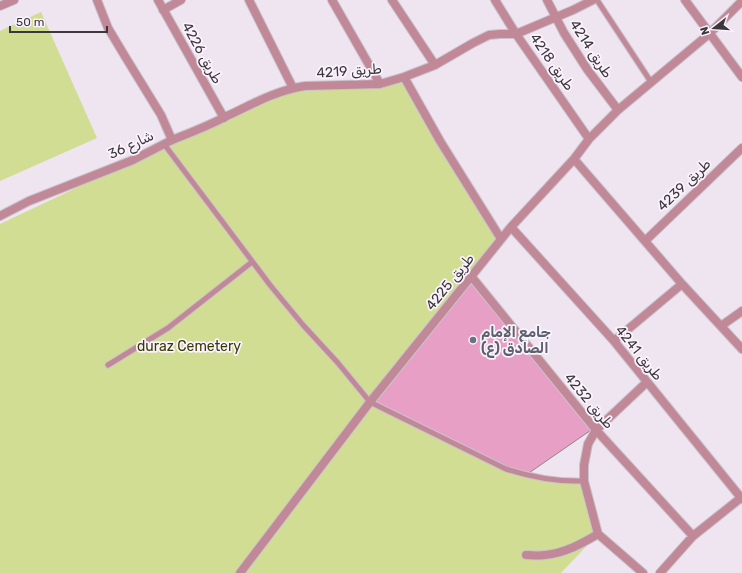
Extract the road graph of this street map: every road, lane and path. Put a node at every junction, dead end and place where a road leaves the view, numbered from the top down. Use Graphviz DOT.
graph roads {
  1 [pos="14,0"];
  2 [pos="98,0"];
  3 [pos="158,0"];
  4 [pos="181,0"];
  5 [pos="249,0"];
  6 [pos="332,0"];
  7 [pos="392,0"];
  8 [pos="495,0"];
  9 [pos="546,0"];
  10 [pos="593,0"];
  11 [pos="597,0"];
  12 [pos="685,0"];
  13 [pos="742,1"];
  14 [pos="0,6"];
  15 [pos="164,10"];
  16 [pos="556,17"];
  17 [pos="516,34"];
  18 [pos="709,34"];
  19 [pos="435,65"];
  20 [pos="742,77"];
  21 [pos="404,78"];
  22 [pos="651,82"];
  23 [pos="380,84"];
  24 [pos="293,88"];
  25 [pos="618,110"];
  26 [pos="224,118"];
  27 [pos="589,139"];
  28 [pos="168,142"];
  29 [pos="742,148"];
  30 [pos="574,158"];
  31 [pos="0,216"];
  32 [pos="511,227"];
  33 [pos="501,240"];
  34 [pos="645,241"];
  35 [pos="252,262"];
  36 [pos="471,276"];
  37 [pos="682,284"];
  38 [pos="742,311"];
  39 [pos="721,326"];
  40 [pos="614,341"];
  41 [pos="742,349"];
  42 [pos="108,365"];
  43 [pos="647,382"];
  44 [pos="370,402"];
  45 [pos="596,430"];
  46 [pos="584,481"];
  47 [pos="742,498"];
  48 [pos="598,534"];
  49 [pos="693,536"];
  50 [pos="526,555"];
  51 [pos="240,573"];
  52 [pos="643,573"];
  53 [pos="660,573"];
  1 -- 14 [label="street"];
  2 -- 28 [label="street, شارع 36"];
  3 -- 15 [label="street, طريق 4226"];
  4 -- 15 [label="street"];
  5 -- 24 [label="street"];
  6 -- 23 [label="street"];
  7 -- 19 [label="street"];
  8 -- 17 [label="street, طريق 4218"];
  9 -- 16 [label="street, طريق 4214"];
  10 -- 16 [label="street, طريق 4219"];
  11 -- 22 [label="lane"];
  12 -- 18 [label="street"];
  13 -- 18 [label="street, طريق 4225"];
  15 -- 26 [label="street, طريق 4226"];
  16 -- 17 [label="street, طريق 4219"];
  16 -- 25 [label="street, طريق 4214"];
  17 -- 19 [label="street, طريق 4219"];
  17 -- 27 [label="street, طريق 4218"];
  18 -- 20 [label="street"];
  18 -- 22 [label="street, طريق 4225"];
  19 -- 21 [label="street, طريق 4219"];
  21 -- 23 [label="street, طريق 4219"];
  21 -- 33 [label="street"];
  22 -- 25 [label="street, طريق 4225"];
  23 -- 24 [label="street, طريق 4219"];
  24 -- 26 [label="street, طريق 4219"];
  25 -- 27 [label="street, طريق 4225"];
  26 -- 28 [label="street, طريق 4219"];
  27 -- 30 [label="street, طريق 4225"];
  28 -- 31 [label="street, شارع 36"];
  28 -- 35 [label="lane"];
  29 -- 34 [label="street, طريق 4239"];
  30 -- 32 [label="street, طريق 4225"];
  30 -- 34 [label="street"];
  32 -- 33 [label="street, طريق 4225"];
  32 -- 40 [label="street, طريق 4241"];
  33 -- 36 [label="street, طريق 4225"];
  34 -- 37 [label="street"];
  35 -- 42 [label="lane"];
  35 -- 44 [label="lane"];
  36 -- 44 [label="street, طريق 4225"];
  36 -- 45 [label="street, طريق 4232"];
  37 -- 39 [label="street"];
  37 -- 40 [label="street"];
  38 -- 39 [label="street"];
  39 -- 41 [label="street"];
  40 -- 43 [label="street, طريق 4241"];
  43 -- 45 [label="street"];
  43 -- 47 [label="street, طريق 4241"];
  44 -- 46 [label="lane"];
  44 -- 51 [label="street, طريق 4225"];
  45 -- 46 [label="street"];
  45 -- 49 [label="street, طريق 4232"];
  46 -- 48 [label="street"];
  47 -- 49 [label="street"];
  48 -- 50 [label="street"];
  48 -- 52 [label="street"];
  49 -- 53 [label="street"];
}
